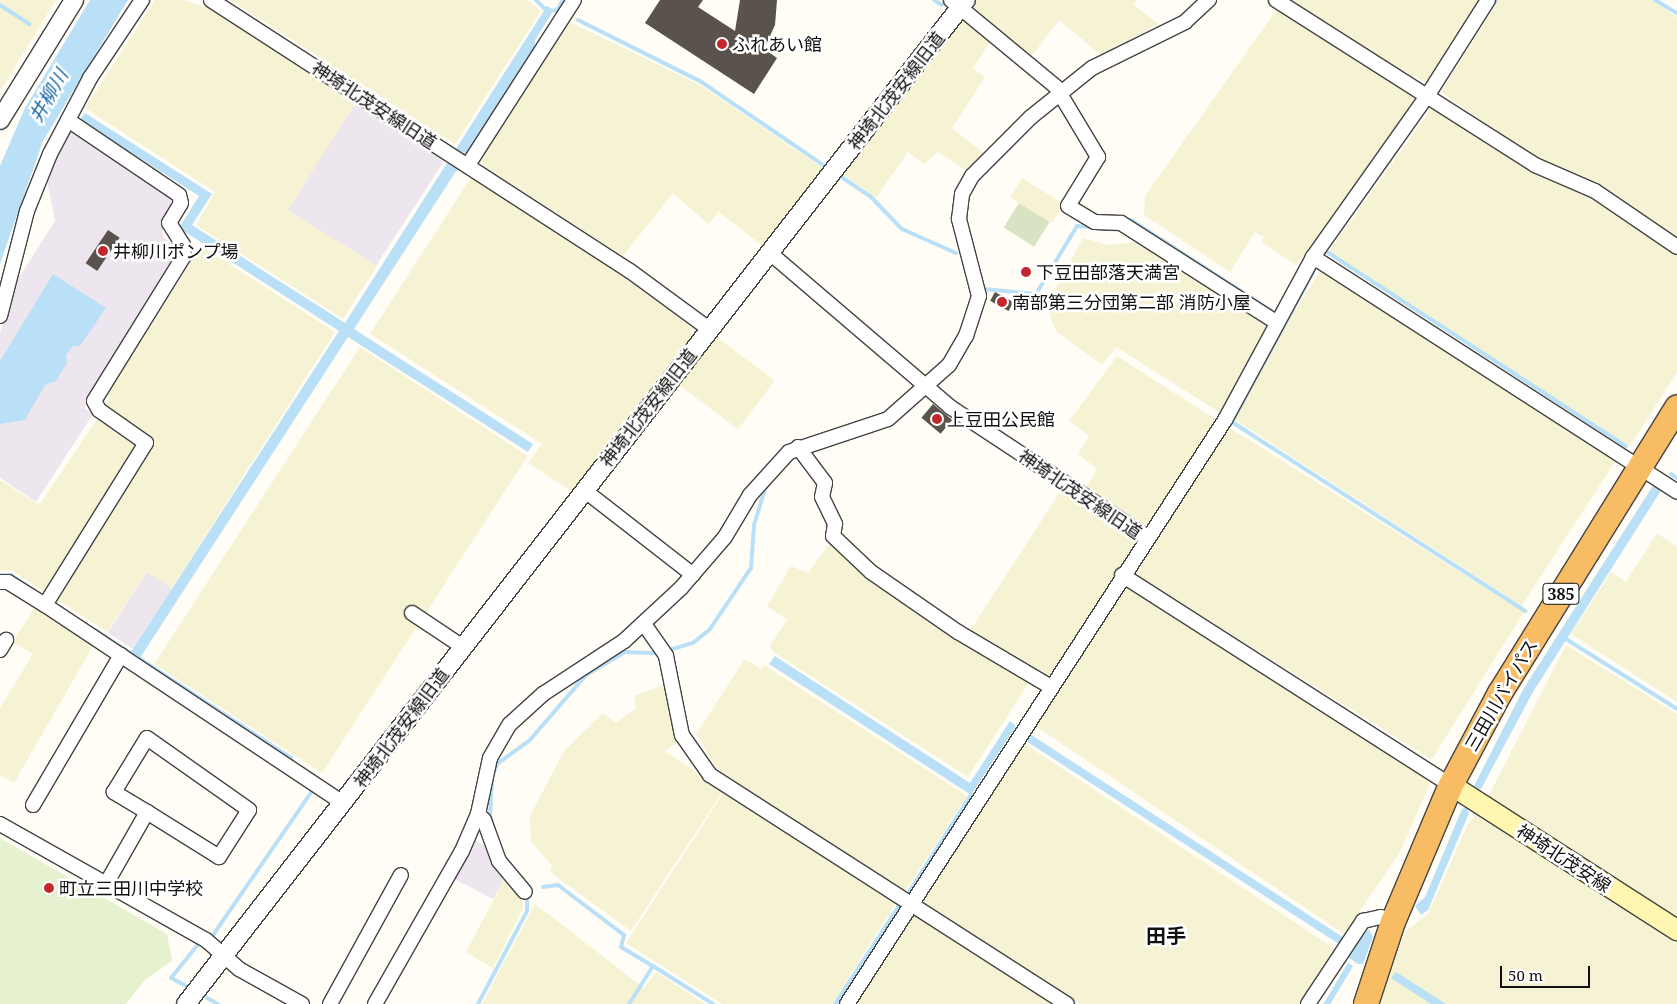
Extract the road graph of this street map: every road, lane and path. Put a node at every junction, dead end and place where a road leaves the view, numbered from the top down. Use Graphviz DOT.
graph roads {
  1 [pos="74,0"];
  2 [pos="142,0"];
  3 [pos="211,0"];
  4 [pos="574,0"];
  5 [pos="1209,0"];
  6 [pos="1276,0"];
  7 [pos="1488,0"];
  8 [pos="959,3"];
  9 [pos="1428,93"];
  10 [pos="1062,99"];
  11 [pos="0,120"];
  12 [pos="68,120"];
  13 [pos="460,161"];
  14 [pos="1677,247"];
  15 [pos="770,253"];
  16 [pos="1312,257"];
  17 [pos="0,316"];
  18 [pos="1276,322"];
  19 [pos="709,329"];
  20 [pos="930,389"];
  21 [pos="1677,407"];
  22 [pos="799,452"];
  23 [pos="1639,467"];
  24 [pos="584,490"];
  25 [pos="1677,492"];
  26 [pos="1147,538"];
  27 [pos="693,575"];
  28 [pos="1122,575"];
  29 [pos="0,582"];
  30 [pos="45,604"];
  31 [pos="412,613"];
  32 [pos="644,624"];
  33 [pos="463,647"];
  34 [pos="121,655"];
  35 [pos="1051,687"];
  36 [pos="1451,785"];
  37 [pos="343,803"];
  38 [pos="33,805"];
  39 [pos="147,812"];
  40 [pos="478,814"];
  41 [pos="0,824"];
  42 [pos="401,875"];
  43 [pos="106,884"];
  44 [pos="525,892"];
  45 [pos="911,904"];
  46 [pos="1393,922"];
  47 [pos="1677,930"];
  48 [pos="225,955"];
  49 [pos="186,1004"];
  50 [pos="302,1004"];
  51 [pos="330,1004"];
  52 [pos="375,1004"];
  53 [pos="847,1004"];
  54 [pos="1067,1004"];
  55 [pos="1308,1004"];
  56 [pos="1366,1004"];
  1 -- 11 [label="street"];
  2 -- 12 [label="street"];
  3 -- 13 [label="street, 神埼北茂安線旧道"];
  4 -- 13 [label="street"];
  5 -- 10 [label="street"];
  6 -- 9 [label="street"];
  7 -- 9 [label="street"];
  8 -- 10 [label="street"];
  8 -- 15 [label="street, 神埼北茂安線旧道"];
  9 -- 14 [label="street"];
  9 -- 16 [label="street"];
  10 -- 18 [label="street"];
  10 -- 20 [label="street"];
  12 -- 17 [label="street"];
  12 -- 30 [label="street"];
  13 -- 19 [label="street, 神埼北茂安線旧道"];
  15 -- 19 [label="street, 神埼北茂安線旧道"];
  15 -- 20 [label="street, 神埼北茂安線旧道"];
  16 -- 18 [label="street"];
  16 -- 23 [label="street"];
  18 -- 26 [label="street"];
  19 -- 24 [label="street, 神埼北茂安線旧道"];
  20 -- 22 [label="street"];
  20 -- 26 [label="street, 神埼北茂安線旧道"];
  21 -- 23 [label="highway, 三田川バイパス / 385"];
  22 -- 27 [label="street"];
  22 -- 35 [label="street"];
  23 -- 25 [label="street"];
  23 -- 36 [label="highway, 三田川バイパス / 385"];
  24 -- 27 [label="street"];
  24 -- 33 [label="street, 神埼北茂安線旧道"];
  26 -- 28 [label="street, 神埼北茂安線旧道"];
  27 -- 32 [label="street"];
  28 -- 35 [label="street, 神埼北茂安線旧道"];
  28 -- 36 [label="street"];
  29 -- 30 [label="street, 神埼北茂安線旧道"];
  30 -- 34 [label="street, 神埼北茂安線旧道"];
  31 -- 33 [label="street"];
  32 -- 40 [label="street"];
  32 -- 45 [label="street"];
  33 -- 37 [label="street, 神埼北茂安線旧道"];
  34 -- 37 [label="street, 神埼北茂安線旧道"];
  34 -- 38 [label="street"];
  35 -- 45 [label="street, 神埼北茂安線旧道"];
  36 -- 46 [label="highway, 三田川バイパス / 385"];
  36 -- 47 [label="main road, 神埼北茂安線"];
  37 -- 48 [label="street"];
  39 -- 39 [label="street"];
  39 -- 43 [label="street"];
  40 -- 44 [label="street"];
  40 -- 52 [label="street"];
  41 -- 43 [label="street"];
  42 -- 51 [label="street"];
  43 -- 48 [label="street"];
  45 -- 53 [label="street, 神埼北茂安線旧道"];
  45 -- 54 [label="street"];
  46 -- 55 [label="street"];
  46 -- 56 [label="highway, 三田川バイパス / 385"];
  48 -- 49 [label="street"];
  48 -- 50 [label="street"];
}
